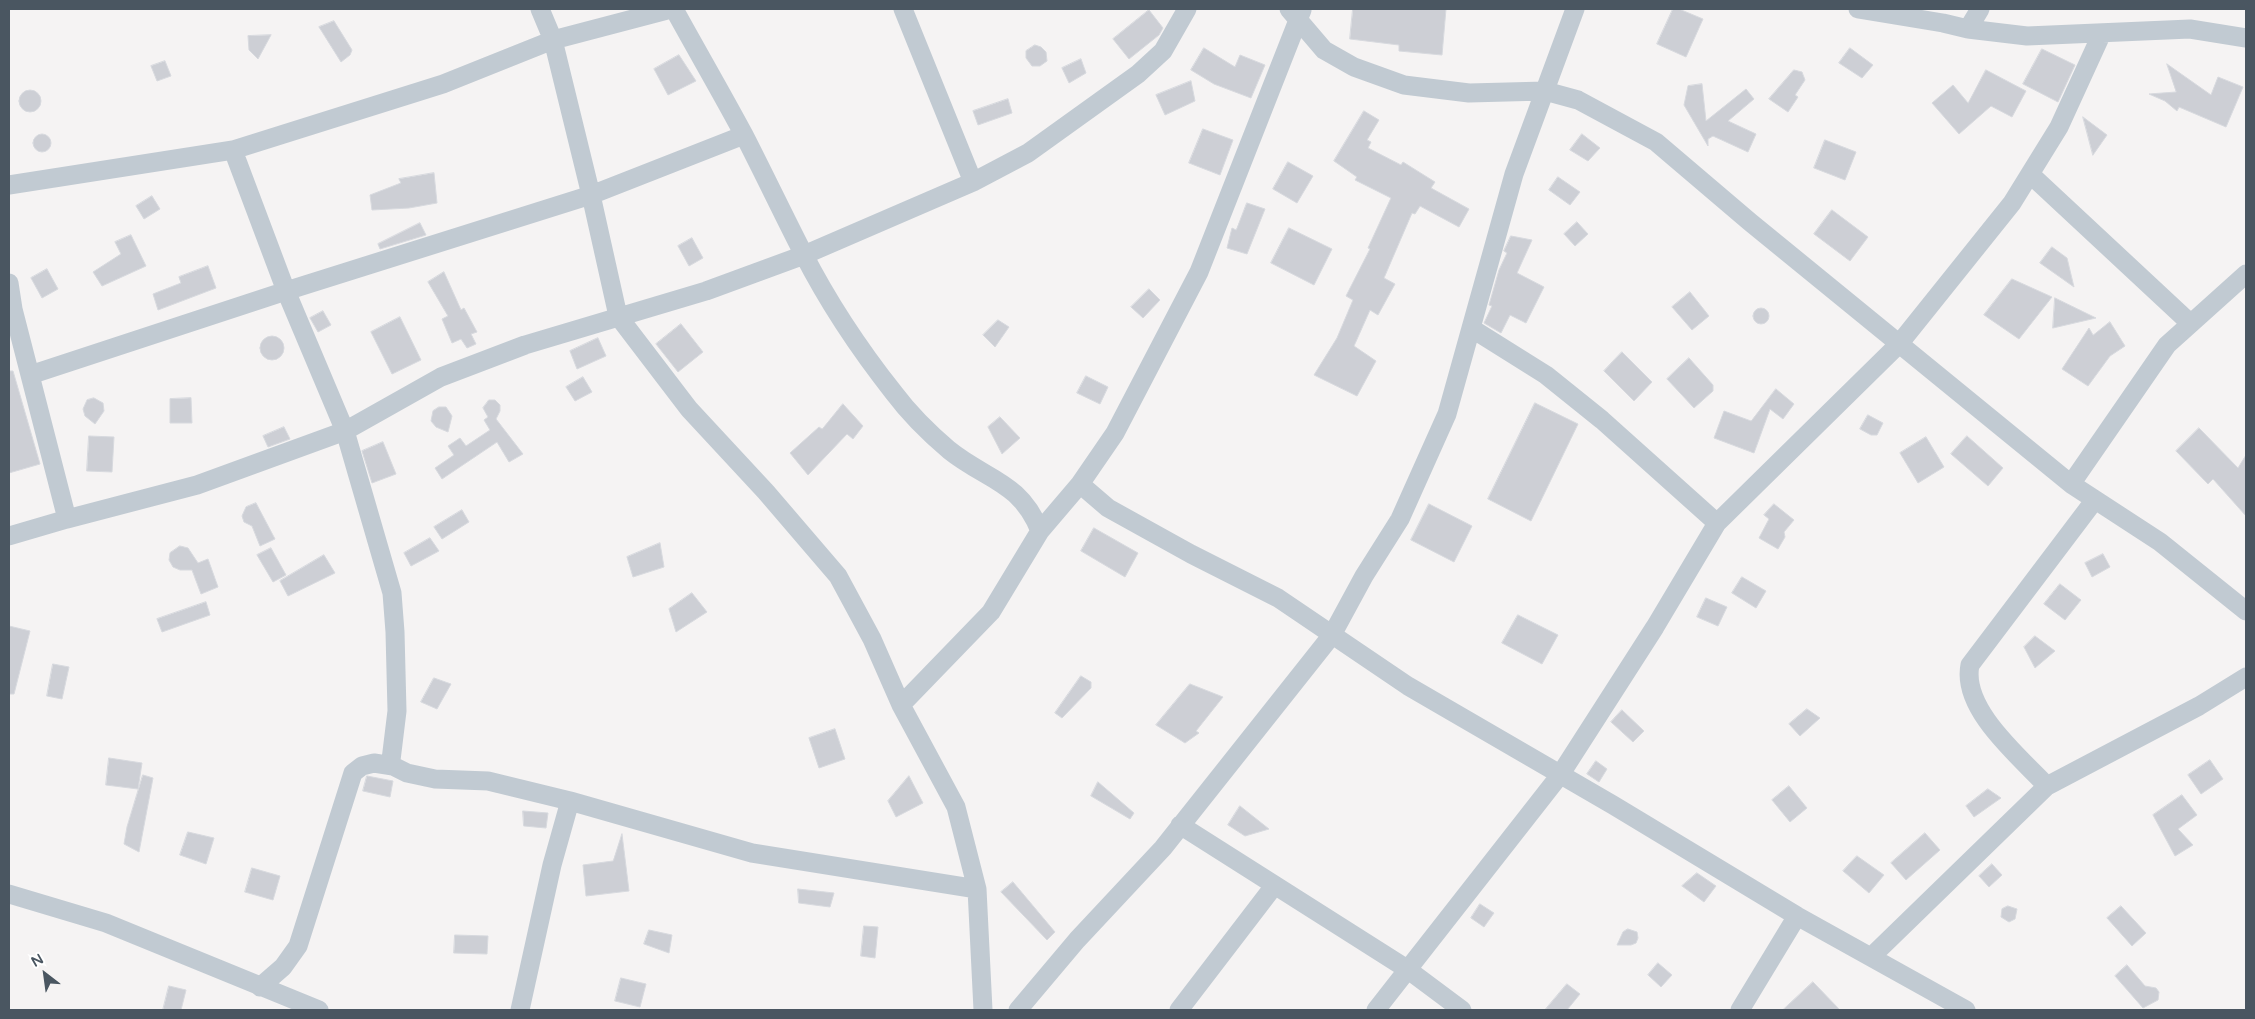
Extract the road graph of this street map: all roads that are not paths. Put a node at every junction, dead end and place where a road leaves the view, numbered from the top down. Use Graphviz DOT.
graph roads {
  1 [pos="540,9"];
  2 [pos="673,9"];
  3 [pos="903,9"];
  4 [pos="1187,9"];
  5 [pos="1575,9"];
  6 [pos="1858,9"];
  7 [pos="1980,9"];
  8 [pos="1297,12"];
  9 [pos="1968,29"];
  10 [pos="2102,33"];
  11 [pos="2246,38"];
  12 [pos="553,40"];
  13 [pos="1544,91"];
  14 [pos="744,135"];
  15 [pos="233,150"];
  16 [pos="2030,174"];
  17 [pos="973,182"];
  18 [pos="9,185"];
  19 [pos="591,195"];
  20 [pos="804,255"];
  21 [pos="2246,274"];
  22 [pos="9,283"];
  23 [pos="286,291"];
  24 [pos="618,316"];
  25 [pos="2190,323"];
  26 [pos="1471,328"];
  27 [pos="1899,344"];
  28 [pos="30,375"];
  29 [pos="345,431"];
  30 [pos="1080,484"];
  31 [pos="2071,484"];
  32 [pos="2094,501"];
  33 [pos="67,519"];
  34 [pos="1717,523"];
  35 [pos="1040,530"];
  36 [pos="9,536"];
  37 [pos="2246,611"];
  38 [pos="1332,635"];
  39 [pos="2246,677"];
  40 [pos="901,705"];
  41 [pos="393,766"];
  42 [pos="1560,775"];
  43 [pos="2047,786"];
  44 [pos="570,801"];
  45 [pos="1180,825"];
  46 [pos="1274,886"];
  47 [pos="977,889"];
  48 [pos="9,894"];
  49 [pos="1797,916"];
  50 [pos="1871,958"];
  51 [pos="1407,969"];
  52 [pos="260,987"];
  53 [pos="319,1010"];
  54 [pos="520,1010"];
  55 [pos="983,1010"];
  56 [pos="1018,1010"];
  57 [pos="1179,1010"];
  58 [pos="1376,1010"];
  59 [pos="1462,1010"];
  60 [pos="1740,1010"];
  61 [pos="1966,1010"];
  1 -- 12 [label="street"];
  2 -- 12 [label="street"];
  2 -- 14 [label="street"];
  3 -- 17 [label="street"];
  4 -- 17 [label="street"];
  5 -- 13 [label="street"];
  6 -- 9 [label="street"];
  7 -- 9 [label="street"];
  8 -- 13 [label="street"];
  8 -- 30 [label="street"];
  9 -- 10 [label="street"];
  10 -- 11 [label="street"];
  10 -- 16 [label="street"];
  12 -- 15 [label="street"];
  12 -- 19 [label="street"];
  13 -- 26 [label="street"];
  13 -- 27 [label="street"];
  14 -- 19 [label="street"];
  14 -- 20 [label="street"];
  15 -- 18 [label="street"];
  15 -- 23 [label="street"];
  16 -- 25 [label="street"];
  16 -- 27 [label="street"];
  17 -- 20 [label="street"];
  19 -- 23 [label="street"];
  19 -- 24 [label="street"];
  20 -- 24 [label="street"];
  20 -- 35 [label="street"];
  21 -- 25 [label="street"];
  22 -- 28 [label="street"];
  23 -- 28 [label="street"];
  23 -- 29 [label="street"];
  24 -- 29 [label="street"];
  24 -- 40 [label="street"];
  25 -- 31 [label="street"];
  26 -- 34 [label="street"];
  26 -- 38 [label="street"];
  27 -- 31 [label="street"];
  27 -- 34 [label="street"];
  28 -- 33 [label="street"];
  29 -- 33 [label="street"];
  29 -- 41 [label="street"];
  30 -- 35 [label="street"];
  30 -- 38 [label="street"];
  31 -- 32 [label="street"];
  32 -- 37 [label="street"];
  32 -- 43 [label="street"];
  33 -- 36 [label="street"];
  34 -- 42 [label="street"];
  35 -- 40 [label="street"];
  38 -- 42 [label="street"];
  38 -- 45 [label="street"];
  39 -- 43 [label="street"];
  40 -- 47 [label="street"];
  41 -- 44 [label="street"];
  41 -- 52 [label="street"];
  42 -- 49 [label="street"];
  42 -- 51 [label="street"];
  43 -- 50 [label="street"];
  44 -- 47 [label="street"];
  44 -- 54 [label="street"];
  45 -- 46 [label="street"];
  45 -- 56 [label="street"];
  46 -- 51 [label="street"];
  46 -- 57 [label="street"];
  47 -- 55 [label="street"];
  48 -- 52 [label="street"];
  49 -- 50 [label="street"];
  49 -- 60 [label="street"];
  50 -- 61 [label="street"];
  51 -- 58 [label="street"];
  51 -- 59 [label="street"];
  52 -- 53 [label="street"];
}
